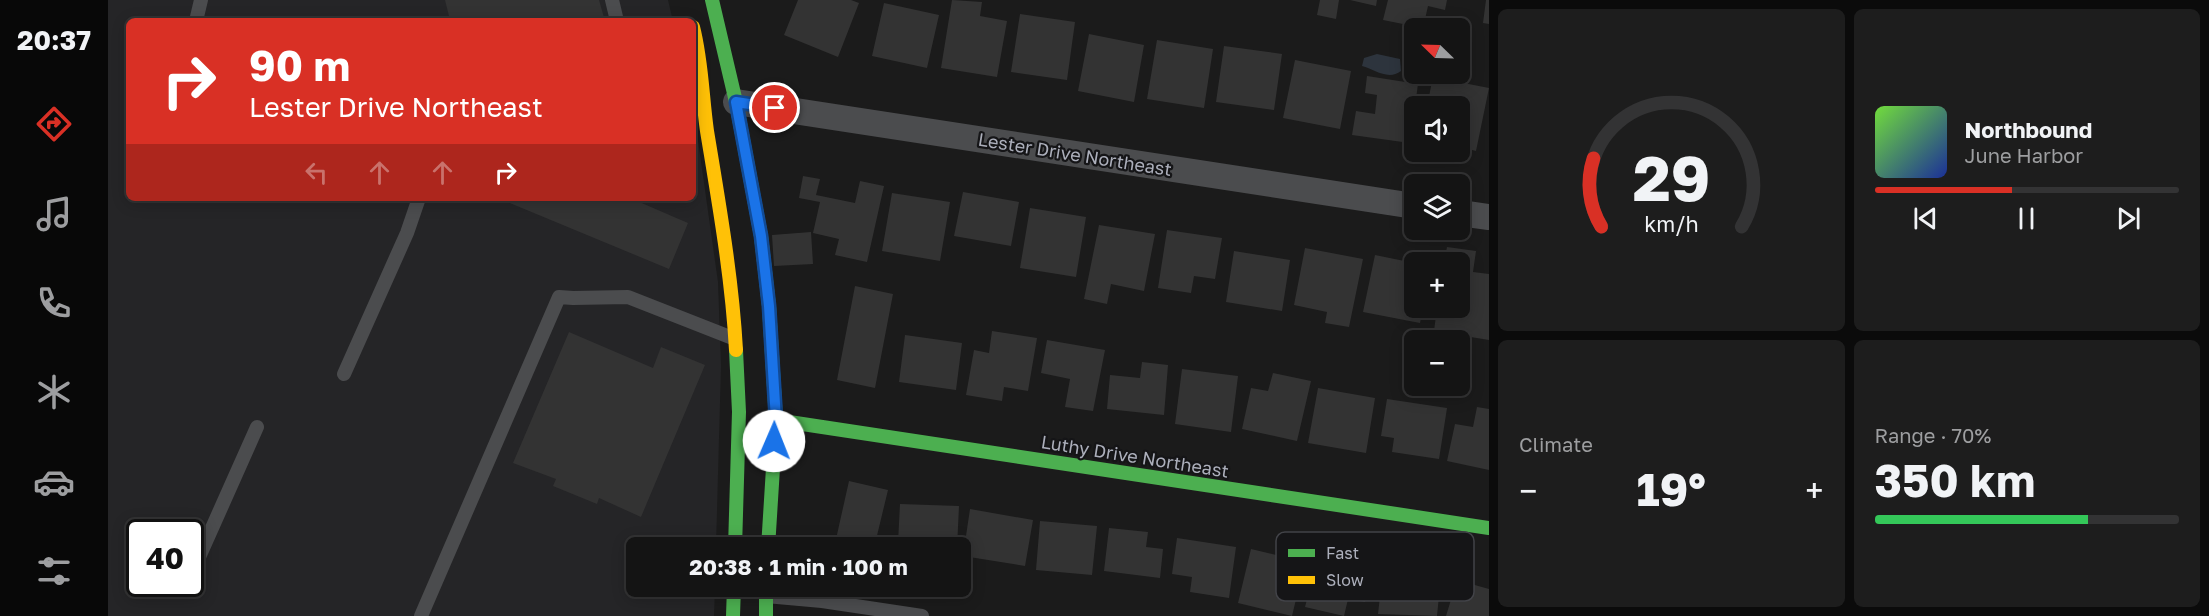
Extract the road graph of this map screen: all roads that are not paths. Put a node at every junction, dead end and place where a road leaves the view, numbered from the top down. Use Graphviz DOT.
graph roads {
  1 [pos="201,0"];
  2 [pos="612,0"];
  3 [pos="712,0"];
  4 [pos="197,18"];
  5 [pos="616,18"];
  6 [pos="696,39"];
  7 [pos="736,102"];
  8 [pos="703,153"];
  9 [pos="730,171"];
  10 [pos="418,201"];
  11 [pos="1404,204"];
  12 [pos="1470,214"];
  13 [pos="1489,217"];
  14 [pos="752,280"];
  15 [pos="769,306"];
  16 [pos="735,339"];
  17 [pos="747,353"];
  18 [pos="344,374"];
  19 [pos="776,420"];
  20 [pos="257,427"];
  21 [pos="1489,528"];
  22 [pos="735,537"];
  23 [pos="769,537"];
  24 [pos="204,546"];
  25 [pos="734,597"];
  26 [pos="766,597"];
  27 [pos="802,597"];
  28 [pos="421,616"];
  29 [pos="733,616"];
  30 [pos="766,616"];
  31 [pos="922,616"];
  1 -- 4 [label="lane"];
  2 -- 5 [label="lane"];
  3 -- 7 [label="street"];
  6 -- 8 [label="street"];
  7 -- 11 [label="street, Lester Drive Northeast"];
  7 -- 15 [label="street"];
  8 -- 9 [label="street"];
  8 -- 16 [label="street"];
  10 -- 18 [label="lane"];
  12 -- 13 [label="street"];
  14 -- 15 [label="street"];
  15 -- 19 [label="street"];
  16 -- 17 [label="street"];
  16 -- 22 [label="street"];
  16 -- 28 [label="lane"];
  19 -- 21 [label="street, Luthy Drive Northeast"];
  19 -- 23 [label="street"];
  20 -- 24 [label="lane"];
  25 -- 29 [label="street"];
  26 -- 30 [label="street"];
  27 -- 31 [label="lane"];
}
